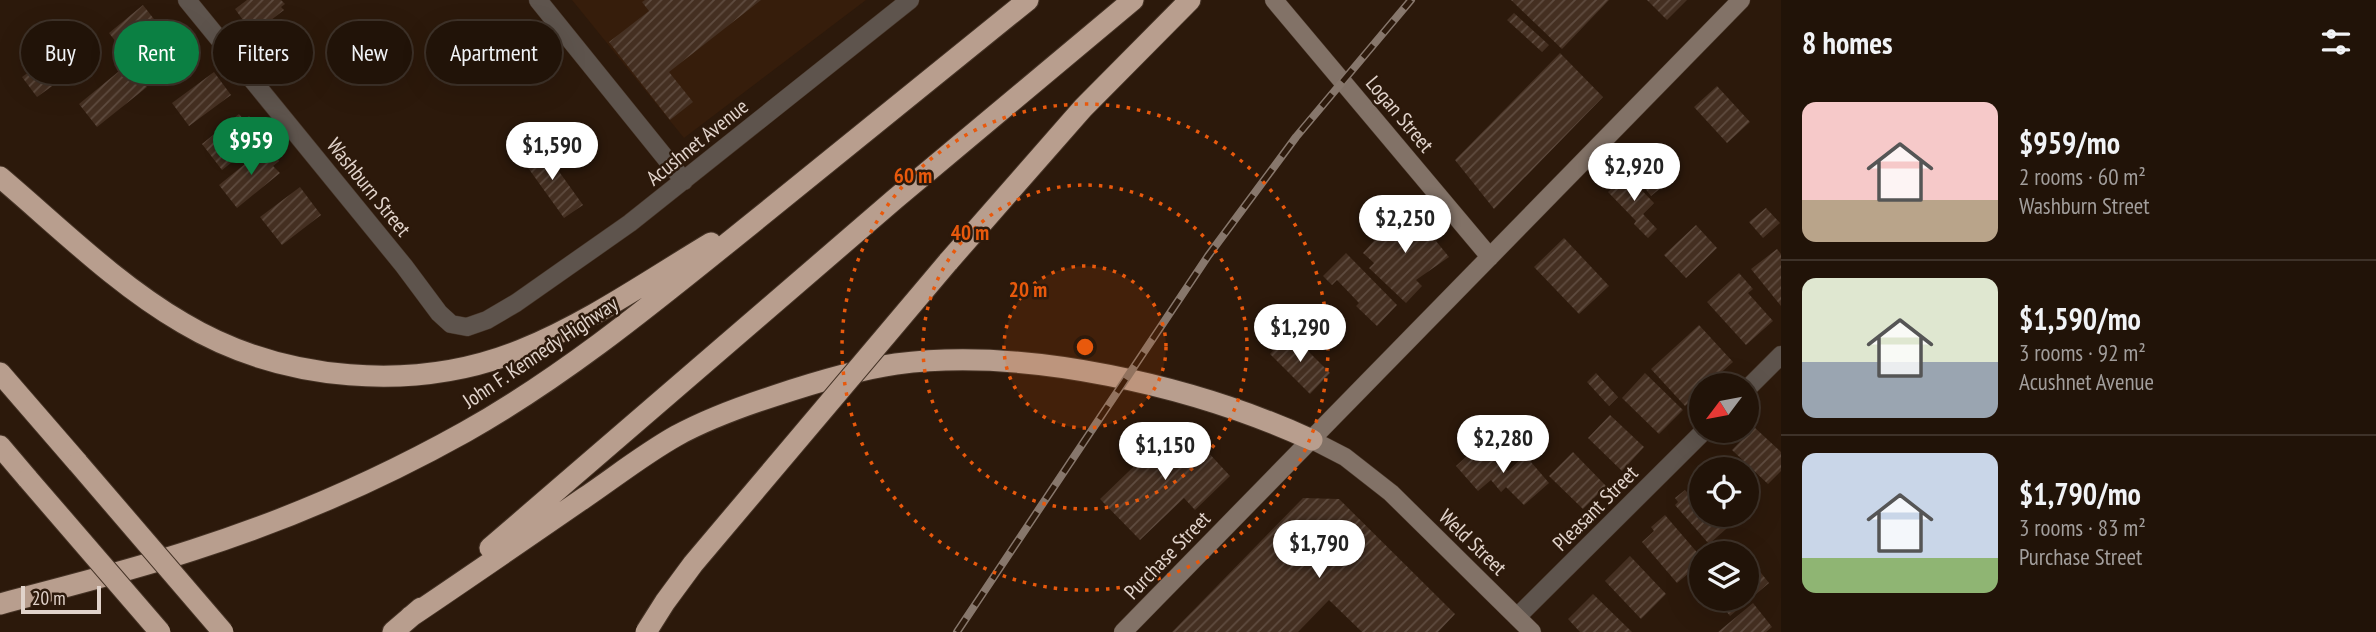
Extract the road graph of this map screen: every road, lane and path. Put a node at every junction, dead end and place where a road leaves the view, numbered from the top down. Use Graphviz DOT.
graph roads {
  1 [pos="187,0"];
  2 [pos="538,0"];
  3 [pos="910,0"];
  4 [pos="1028,0"];
  5 [pos="1133,0"];
  6 [pos="1190,0"];
  7 [pos="1274,0"];
  8 [pos="1741,0"];
  9 [pos="0,177"];
  10 [pos="684,181"];
  11 [pos="781,200"];
  12 [pos="1490,257"];
  13 [pos="467,327"];
  14 [pos="1781,355"];
  15 [pos="0,373"];
  16 [pos="1759,377"];
  17 [pos="1312,440"];
  18 [pos="1692,443"];
  19 [pos="0,446"];
  20 [pos="0,604"];
  21 [pos="410,617"];
  22 [pos="1517,617"];
  23 [pos="160,632"];
  24 [pos="223,632"];
  25 [pos="393,632"];
  26 [pos="646,632"];
  27 [pos="1123,632"];
  28 [pos="1532,632"];
  1 -- 13 [label="street, Washburn Street"];
  2 -- 10 [label="street"];
  3 -- 10 [label="street, Acushnet Avenue"];
  4 -- 11 [label="highway, John F. Kennedy Highway"];
  5 -- 21 [label="highway"];
  6 -- 26 [label="highway, bridge"];
  7 -- 12 [label="main road, Logan Street"];
  8 -- 12 [label="main road, Purchase Street"];
  9 -- 11 [label="highway"];
  10 -- 13 [label="street, Acushnet Avenue"];
  11 -- 20 [label="highway, John F. Kennedy Highway"];
  12 -- 17 [label="main road, Purchase Street"];
  14 -- 16 [label="street"];
  15 -- 24 [label="highway, bridge"];
  17 -- 21 [label="highway"];
  17 -- 22 [label="main road, Weld Street"];
  17 -- 27 [label="main road, Purchase Street"];
  18 -- 22 [label="street, Pleasant Street"];
  19 -- 23 [label="highway, bridge"];
  21 -- 25 [label="highway"];
  22 -- 28 [label="main road, Weld Street"];
}
